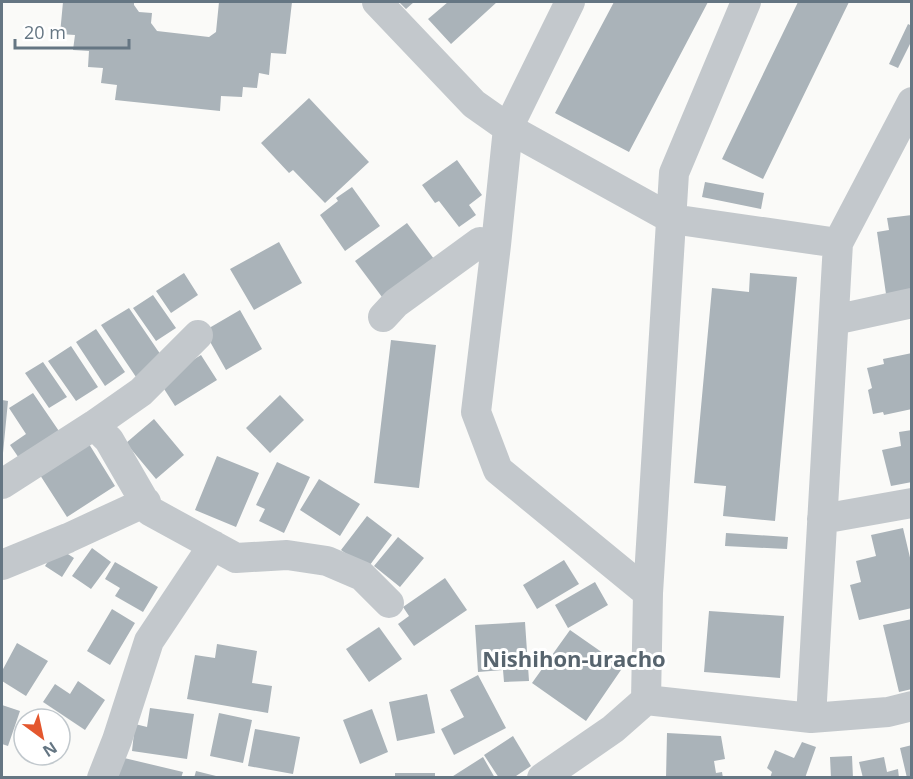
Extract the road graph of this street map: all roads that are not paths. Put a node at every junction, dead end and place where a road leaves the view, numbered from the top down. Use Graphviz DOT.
graph roads {
  1 [pos="377,2"];
  2 [pos="570,2"];
  3 [pos="746,2"];
  4 [pos="912,102"];
  5 [pos="508,128"];
  6 [pos="672,219"];
  7 [pos="838,243"];
  8 [pos="496,245"];
  9 [pos="912,303"];
  10 [pos="383,317"];
  11 [pos="834,320"];
  12 [pos="198,335"];
  13 [pos="94,425"];
  14 [pos="2,484"];
  15 [pos="146,502"];
  16 [pos="912,503"];
  17 [pos="822,519"];
  18 [pos="213,545"];
  19 [pos="2,565"];
  20 [pos="648,593"];
  21 [pos="389,603"];
  22 [pos="646,700"];
  23 [pos="912,706"];
  24 [pos="811,718"];
  25 [pos="102,777"];
  26 [pos="542,777"];
  1 -- 5 [label="street"];
  2 -- 5 [label="street"];
  3 -- 6 [label="street"];
  4 -- 7 [label="street"];
  5 -- 6 [label="street"];
  5 -- 8 [label="street"];
  6 -- 7 [label="street"];
  6 -- 20 [label="street"];
  7 -- 11 [label="street"];
  8 -- 10 [label="street"];
  8 -- 20 [label="street"];
  9 -- 11 [label="street"];
  11 -- 17 [label="street"];
  12 -- 13 [label="street"];
  13 -- 14 [label="street"];
  13 -- 15 [label="street"];
  15 -- 18 [label="street"];
  15 -- 19 [label="street"];
  16 -- 17 [label="street"];
  17 -- 24 [label="street"];
  18 -- 21 [label="street"];
  18 -- 25 [label="street"];
  20 -- 22 [label="street"];
  22 -- 24 [label="street"];
  22 -- 26 [label="street"];
  23 -- 24 [label="street"];
}
